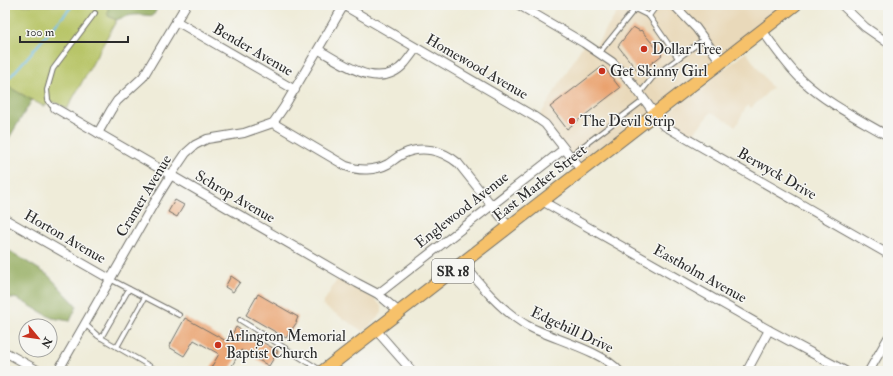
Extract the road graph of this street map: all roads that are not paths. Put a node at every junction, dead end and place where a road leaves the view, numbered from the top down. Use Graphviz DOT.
graph roads {
  1 [pos="186,5"];
  2 [pos="344,5"];
  3 [pos="519,5"];
  4 [pos="657,5"];
  5 [pos="674,5"];
  6 [pos="795,5"];
  7 [pos="842,5"];
  8 [pos="95,13"];
  9 [pos="649,16"];
  10 [pos="176,21"];
  11 [pos="762,30"];
  12 [pos="704,38"];
  13 [pos="888,43"];
  14 [pos="416,48"];
  15 [pos="319,50"];
  16 [pos="600,52"];
  17 [pos="678,58"];
  18 [pos="721,62"];
  19 [pos="294,90"];
  20 [pos="642,96"];
  21 [pos="54,108"];
  22 [pos="654,115"];
  23 [pos="273,123"];
  24 [pos="98,133"];
  25 [pos="888,136"];
  26 [pos="564,149"];
  27 [pos="570,156"];
  28 [pos="582,171"];
  29 [pos="171,175"];
  30 [pos="542,202"];
  31 [pos="492,206"];
  32 [pos="5,219"];
  33 [pos="508,227"];
  34 [pos="888,254"];
  35 [pos="464,263"];
  36 [pos="110,279"];
  37 [pos="129,289"];
  38 [pos="378,294"];
  39 [pos="145,297"];
  40 [pos="399,312"];
  41 [pos="179,315"];
  42 [pos="240,320"];
  43 [pos="85,324"];
  44 [pos="376,330"];
  45 [pos="769,330"];
  46 [pos="101,338"];
  47 [pos="888,338"];
  48 [pos="117,347"];
  49 [pos="5,352"];
  50 [pos="39,371"];
  51 [pos="58,371"];
  52 [pos="158,371"];
  53 [pos="323,371"];
  54 [pos="412,371"];
  55 [pos="619,371"];
  56 [pos="747,371"];
  57 [pos="845,371"];
  58 [pos="869,371"];
  1 -- 10 [label="street"];
  2 -- 14 [label="street, Homewood Avenue"];
  2 -- 15 [label="street"];
  3 -- 16 [label="street, Berwyck Drive"];
  4 -- 9 [label="lane"];
  5 -- 12 [label="street"];
  6 -- 11 [label="main road, East Market Street / SR 18"];
  7 -- 13 [label="street"];
  8 -- 21 [label="lane"];
  9 -- 16 [label="lane"];
  9 -- 17 [label="lane"];
  10 -- 19 [label="street, Bender Avenue"];
  10 -- 24 [label="street"];
  11 -- 18 [label="main road, East Market Street / SR 18"];
  11 -- 25 [label="street"];
  12 -- 17 [label="lane"];
  12 -- 18 [label="street"];
  14 -- 15 [label="street"];
  14 -- 26 [label="street, Homewood Avenue"];
  15 -- 19 [label="street"];
  16 -- 20 [label="street, Berwyck Drive"];
  17 -- 20 [label="lane"];
  18 -- 22 [label="main road, East Market Street / SR 18"];
  19 -- 23 [label="street"];
  20 -- 22 [label="street, Berwyck Drive"];
  20 -- 27 [label="lane"];
  21 -- 24 [label="street, Schrop Avenue"];
  22 -- 28 [label="main road, East Market Street / SR 18"];
  22 -- 34 [label="street, Berwyck Drive"];
  23 -- 29 [label="street, Cramer Avenue"];
  23 -- 31 [label="street"];
  24 -- 29 [label="street, Schrop Avenue"];
  26 -- 27 [label="street, Homewood Avenue"];
  26 -- 31 [label="street, Englewood Avenue"];
  27 -- 28 [label="street, Homewood Avenue"];
  28 -- 30 [label="main road, East Market Street / SR 18"];
  29 -- 36 [label="street, Cramer Avenue"];
  29 -- 38 [label="street, Schrop Avenue"];
  30 -- 33 [label="main road, East Market Street / SR 18"];
  30 -- 45 [label="street, Eastholm Avenue"];
  31 -- 33 [label="street"];
  31 -- 38 [label="street, Englewood Avenue"];
  32 -- 36 [label="street, Horton Avenue"];
  33 -- 35 [label="main road, East Market Street / SR 18"];
  35 -- 40 [label="main road, East Market Street / SR 18"];
  35 -- 55 [label="street, Edgehill Drive"];
  36 -- 37 [label="lane"];
  36 -- 43 [label="street, Cramer Avenue"];
  37 -- 39 [label="lane"];
  37 -- 46 [label="lane"];
  38 -- 40 [label="street, Schrop Avenue"];
  39 -- 41 [label="lane"];
  39 -- 48 [label="lane"];
  40 -- 44 [label="main road, East Market Street / SR 18"];
  42 -- 53 [label="lane"];
  43 -- 46 [label="lane"];
  43 -- 51 [label="street, Cramer Avenue"];
  44 -- 53 [label="main road, East Market Street / SR 18"];
  44 -- 54 [label="street"];
  45 -- 56 [label="street"];
  45 -- 57 [label="street, Eastholm Avenue"];
  46 -- 48 [label="lane"];
  47 -- 58 [label="street"];
  48 -- 52 [label="lane"];
  49 -- 50 [label="street"];
}
